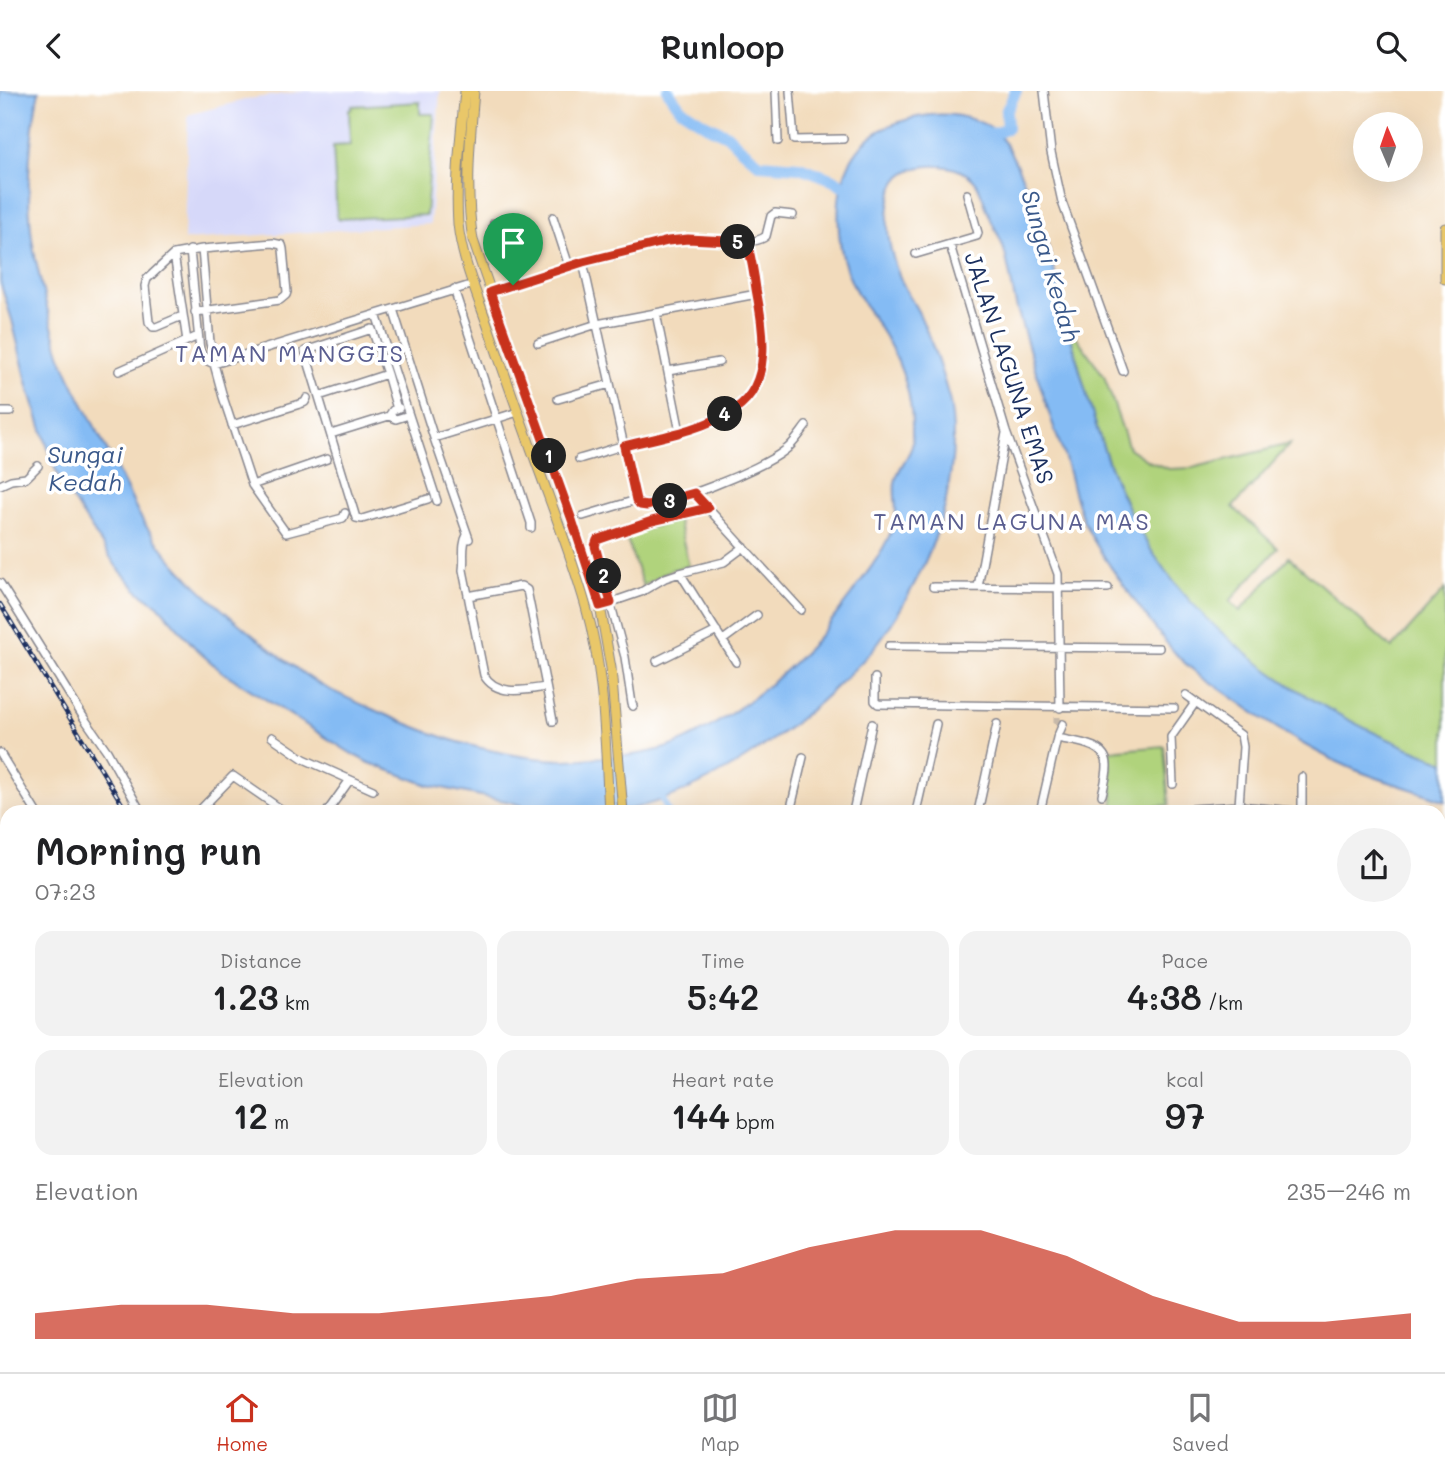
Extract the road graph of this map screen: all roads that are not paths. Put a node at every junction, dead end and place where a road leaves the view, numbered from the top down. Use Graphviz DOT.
graph roads {
  1 [pos="465,91"];
  2 [pos="474,91"];
  3 [pos="776,91"];
  4 [pos="790,91"];
  5 [pos="1044,91"];
  6 [pos="842,139"];
  7 [pos="778,141"];
  8 [pos="967,194"];
  9 [pos="793,215"];
  10 [pos="553,217"];
  11 [pos="494,223"];
  12 [pos="1445,228"];
  13 [pos="747,242"];
  14 [pos="950,244"];
  15 [pos="202,249"];
  16 [pos="190,250"];
  17 [pos="174,254"];
  18 [pos="916,254"];
  19 [pos="583,262"];
  20 [pos="569,266"];
  21 [pos="1445,279"];
  22 [pos="474,284"];
  23 [pos="513,285"];
  24 [pos="454,289"];
  25 [pos="490,292"];
  26 [pos="757,294"];
  27 [pos="393,309"];
  28 [pos="207,311"];
  29 [pos="195,312"];
  30 [pos="656,313"];
  31 [pos="376,314"];
  32 [pos="183,316"];
  33 [pos="597,324"];
  34 [pos="198,336"];
  35 [pos="187,341"];
  36 [pos="538,343"];
  37 [pos="224,361"];
  38 [pos="719,362"];
  39 [pos="214,364"];
  40 [pos="1123,370"];
  41 [pos="119,371"];
  42 [pos="668,371"];
  43 [pos="387,374"];
  44 [pos="610,384"];
  45 [pos="319,396"];
  46 [pos="307,398"];
  47 [pos="558,399"];
  48 [pos="406,406"];
  49 [pos="397,409"];
  50 [pos="0,412"];
  51 [pos="10,412"];
  52 [pos="519,412"];
  53 [pos="409,415"];
  54 [pos="389,416"];
  55 [pos="496,419"];
  56 [pos="232,425"];
  57 [pos="806,426"];
  58 [pos="680,432"];
  59 [pos="1006,432"];
  60 [pos="331,434"];
  61 [pos="434,438"];
  62 [pos="624,446"];
  63 [pos="579,459"];
  64 [pos="327,460"];
  65 [pos="38,466"];
  66 [pos="0,485"];
  67 [pos="252,485"];
  68 [pos="694,493"];
  69 [pos="428,499"];
  70 [pos="636,500"];
  71 [pos="437,501"];
  72 [pos="708,508"];
  73 [pos="345,513"];
  74 [pos="583,516"];
  75 [pos="572,520"];
  76 [pos="559,524"];
  77 [pos="531,529"];
  78 [pos="744,547"];
  79 [pos="680,573"];
  80 [pos="0,583"];
  81 [pos="933,587"];
  82 [pos="978,587"];
  83 [pos="1059,587"];
  84 [pos="1108,587"];
  85 [pos="468,596"];
  86 [pos="611,603"];
  87 [pos="600,606"];
  88 [pos="801,610"];
  89 [pos="757,615"];
  90 [pos="717,631"];
  91 [pos="723,640"];
  92 [pos="889,646"];
  93 [pos="1060,648"];
  94 [pos="1159,648"];
  95 [pos="657,661"];
  96 [pos="736,661"];
  97 [pos="875,678"];
  98 [pos="546,687"];
  99 [pos="1186,695"];
  100 [pos="1195,703"];
  101 [pos="633,706"];
  102 [pos="1174,708"];
  103 [pos="1060,715"];
  104 [pos="553,721"];
  105 [pos="872,723"];
  106 [pos="936,724"];
  107 [pos="996,724"];
  108 [pos="272,737"];
  109 [pos="1057,738"];
  110 [pos="0,753"];
  111 [pos="803,757"];
  112 [pos="1302,777"];
  113 [pos="349,781"];
  114 [pos="1173,784"];
  115 [pos="373,790"];
  116 [pos="1102,795"];
  117 [pos="32,805"];
  118 [pos="137,805"];
  119 [pos="205,805"];
  120 [pos="275,805"];
  121 [pos="332,805"];
  122 [pos="609,805"];
  123 [pos="622,805"];
  124 [pos="792,805"];
  125 [pos="854,805"];
  126 [pos="918,805"];
  127 [pos="979,805"];
  128 [pos="1042,805"];
  129 [pos="1238,805"];
  130 [pos="1303,805"];
  1 -- 22 [label="main road"];
  2 -- 25 [label="main road"];
  3 -- 7 [label="street"];
  4 -- 6 [label="street"];
  5 -- 40 [label="street"];
  8 -- 14 [label="street"];
  9 -- 13 [label="street"];
  10 -- 20 [label="street"];
  11 -- 23 [label="street"];
  12 -- 21 [label="main road"];
  13 -- 19 [label="street"];
  13 -- 26 [label="street"];
  14 -- 18 [label="street"];
  14 -- 59 [label="street, JALAN LAGUNA EMAS"];
  15 -- 16 [label="street"];
  15 -- 28 [label="street"];
  15 -- 28 [label="street"];
  16 -- 17 [label="street"];
  16 -- 29 [label="street"];
  17 -- 32 [label="street"];
  17 -- 32 [label="street"];
  19 -- 20 [label="street"];
  19 -- 33 [label="street"];
  20 -- 23 [label="street"];
  22 -- 24 [label="street"];
  22 -- 52 [label="main road"];
  23 -- 25 [label="street"];
  24 -- 27 [label="street"];
  24 -- 55 [label="street"];
  25 -- 75 [label="main road"];
  26 -- 30 [label="street"];
  26 -- 58 [label="street"];
  27 -- 31 [label="street"];
  27 -- 61 [label="street"];
  28 -- 29 [label="street"];
  28 -- 37 [label="street"];
  29 -- 34 [label="street"];
  30 -- 33 [label="street"];
  30 -- 42 [label="street"];
  31 -- 37 [label="street"];
  31 -- 48 [label="street"];
  32 -- 35 [label="street"];
  33 -- 36 [label="street"];
  33 -- 44 [label="street"];
  34 -- 35 [label="street"];
  34 -- 39 [label="street"];
  35 -- 41 [label="street"];
  37 -- 39 [label="street"];
  38 -- 42 [label="street"];
  39 -- 56 [label="street"];
  42 -- 58 [label="street"];
  43 -- 45 [label="street"];
  43 -- 45 [label="street"];
  43 -- 49 [label="street"];
  44 -- 47 [label="street"];
  44 -- 62 [label="street"];
  45 -- 60 [label="street"];
  46 -- 56 [label="street"];
  48 -- 49 [label="street"];
  48 -- 53 [label="street"];
  49 -- 54 [label="street"];
  50 -- 51 [label="street"];
  52 -- 55 [label="street"];
  52 -- 76 [label="main road"];
  53 -- 54 [label="street"];
  53 -- 71 [label="street"];
  54 -- 60 [label="street"];
  55 -- 61 [label="street"];
  55 -- 77 [label="street"];
  56 -- 67 [label="street"];
  57 -- 68 [label="street"];
  58 -- 62 [label="street"];
  59 -- 82 [label="street"];
  59 -- 83 [label="street, JALAN LAGUNA EMAS"];
  60 -- 69 [label="street"];
  61 -- 85 [label="street"];
  62 -- 63 [label="street"];
  62 -- 70 [label="street"];
  64 -- 67 [label="street"];
  65 -- 66 [label="street"];
  67 -- 73 [label="street"];
  68 -- 70 [label="street"];
  68 -- 72 [label="street"];
  70 -- 74 [label="street"];
  72 -- 78 [label="street"];
  72 -- 86 [label="street"];
  75 -- 76 [label="main road"];
  75 -- 87 [label="main road"];
  76 -- 122 [label="main road"];
  78 -- 79 [label="street"];
  78 -- 88 [label="street"];
  79 -- 86 [label="street"];
  79 -- 90 [label="street"];
  80 -- 118 [label="street"];
  81 -- 82 [label="street"];
  82 -- 83 [label="street"];
  83 -- 84 [label="street"];
  83 -- 93 [label="street, JALAN LAGUNA EMAS"];
  85 -- 98 [label="street"];
  85 -- 98 [label="street"];
  86 -- 87 [label="street"];
  86 -- 101 [label="street"];
  87 -- 123 [label="main road"];
  89 -- 91 [label="street"];
  90 -- 91 [label="street"];
  90 -- 95 [label="street"];
  91 -- 96 [label="street"];
  92 -- 93 [label="street"];
  93 -- 94 [label="street"];
  93 -- 103 [label="street, JALAN LAGUNA EMAS"];
  97 -- 103 [label="street"];
  98 -- 104 [label="street"];
  99 -- 100 [label="street"];
  100 -- 114 [label="street"];
  100 -- 129 [label="street"];
  102 -- 103 [label="street"];
  103 -- 109 [label="street, JALAN LAGUNA EMAS"];
  105 -- 125 [label="street"];
  106 -- 126 [label="street"];
  107 -- 127 [label="street"];
  108 -- 113 [label="street"];
  109 -- 116 [label="street"];
  109 -- 128 [label="street, JALAN LAGUNA EMAS"];
  110 -- 117 [label="street"];
  111 -- 124 [label="street"];
  112 -- 130 [label="street"];
  113 -- 115 [label="street"];
  113 -- 121 [label="street"];
  119 -- 120 [label="street"];
}
